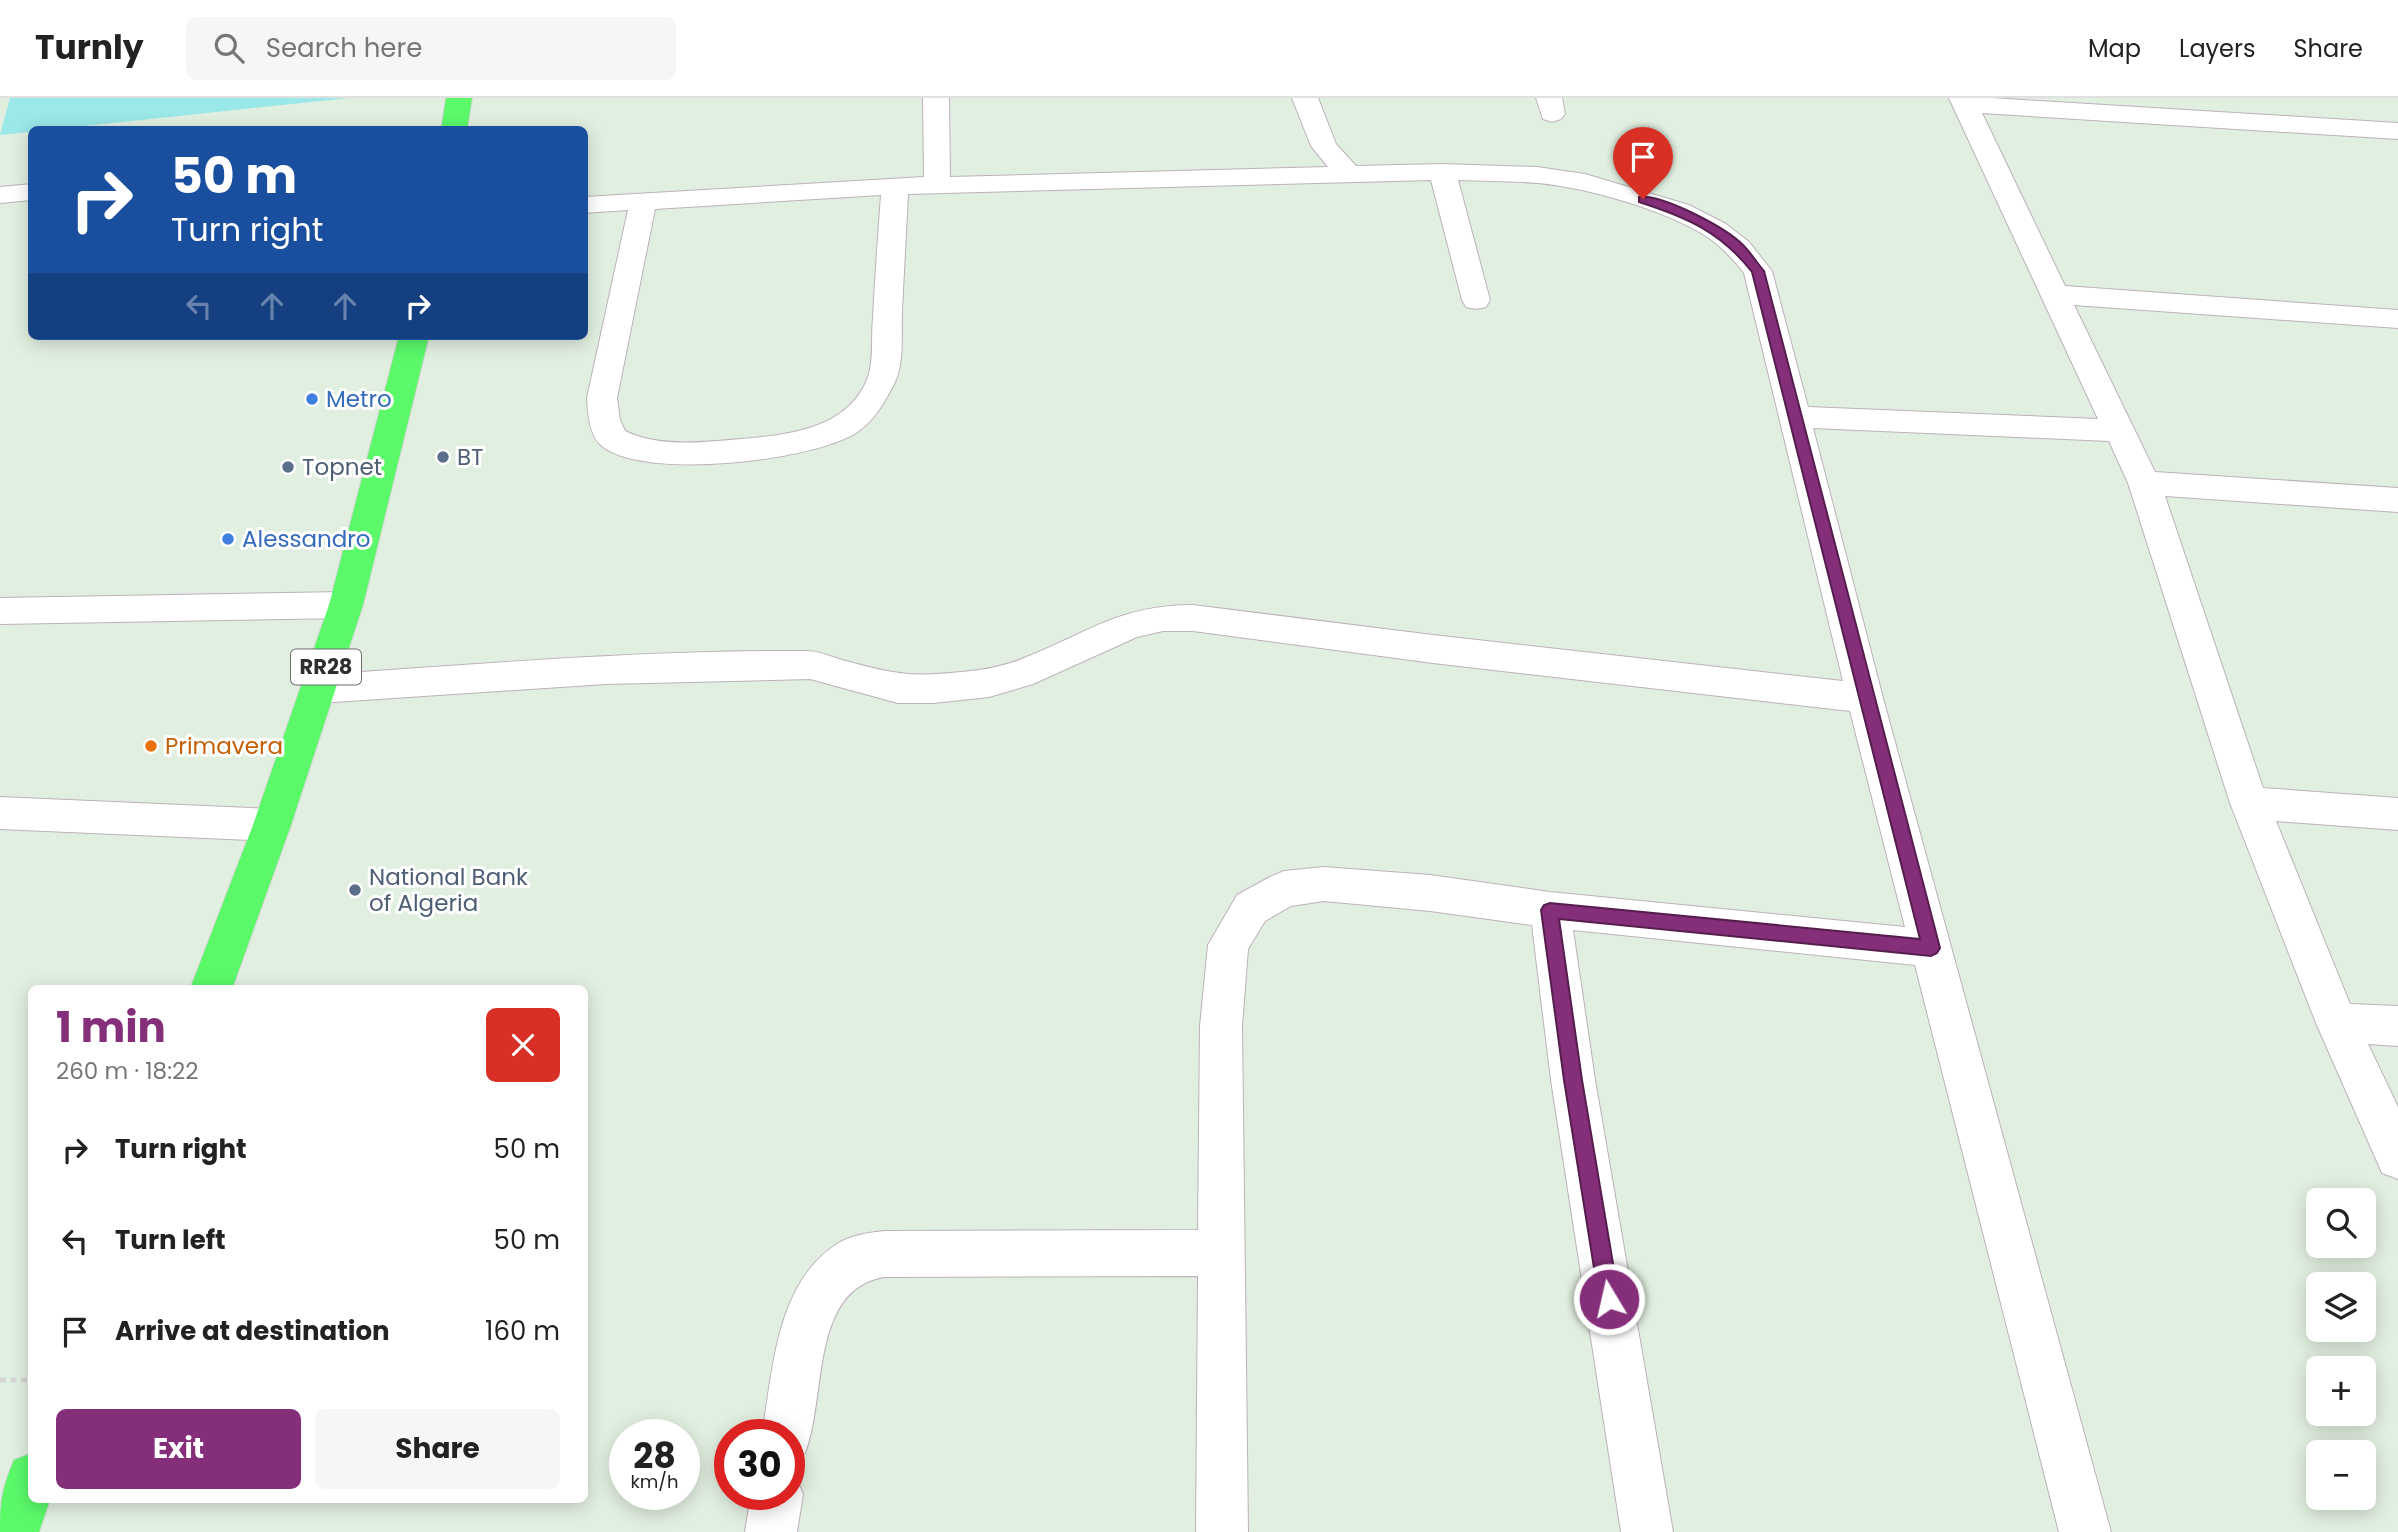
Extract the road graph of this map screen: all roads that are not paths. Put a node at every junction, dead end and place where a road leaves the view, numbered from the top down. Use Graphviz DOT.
graph roads {
  1 [pos="458,98"];
  2 [pos="936,98"];
  3 [pos="1305,98"];
  4 [pos="1963,101"];
  5 [pos="2396,118"];
  6 [pos="454,126"];
  7 [pos="1441,172"];
  8 [pos="1349,174"];
  9 [pos="937,185"];
  10 [pos="895,186"];
  11 [pos="28,192"];
  12 [pos="0,195"];
  13 [pos="643,203"];
  14 [pos="588,205"];
  15 [pos="2055,293"];
  16 [pos="1476,300"];
  17 [pos="2398,319"];
  18 [pos="413,340"];
  19 [pos="1796,417"];
  20 [pos="2120,431"];
  21 [pos="2144,483"];
  22 [pos="2398,500"];
  23 [pos="346,605"];
  24 [pos="0,611"];
  25 [pos="319,689"];
  26 [pos="1865,698"];
  27 [pos="2249,803"];
  28 [pos="0,813"];
  29 [pos="2398,814"];
  30 [pos="272,825"];
  31 [pos="1550,910"];
  32 [pos="1931,948"];
  33 [pos="212,985"];
  34 [pos="2337,1023"];
  35 [pos="2398,1026"];
  36 [pos="2398,1157"];
  37 [pos="1221,1253"];
  38 [pos="790,1419"];
  39 [pos="28,1489"];
  40 [pos="774,1510"];
  41 [pos="13,1532"];
  42 [pos="771,1532"];
  43 [pos="1222,1532"];
  44 [pos="1647,1532"];
  45 [pos="2085,1532"];
  1 -- 6 [label="main road"];
  2 -- 9 [label="street"];
  3 -- 8 [label="street"];
  4 -- 5 [label="street"];
  4 -- 15 [label="street"];
  7 -- 8 [label="street"];
  7 -- 16 [label="street"];
  7 -- 19 [label="street"];
  8 -- 9 [label="street"];
  9 -- 10 [label="street"];
  10 -- 13 [label="street"];
  10 -- 13 [label="street"];
  11 -- 12 [label="street"];
  13 -- 14 [label="street"];
  15 -- 17 [label="street"];
  15 -- 20 [label="street"];
  18 -- 23 [label="main road, RR28"];
  19 -- 20 [label="street"];
  19 -- 26 [label="street"];
  20 -- 21 [label="street"];
  21 -- 22 [label="street"];
  21 -- 27 [label="street"];
  23 -- 24 [label="street"];
  23 -- 25 [label="main road, RR28"];
  25 -- 26 [label="street"];
  25 -- 30 [label="main road, RR28"];
  26 -- 32 [label="street"];
  27 -- 29 [label="street"];
  27 -- 34 [label="street"];
  28 -- 30 [label="street"];
  30 -- 33 [label="main road, RR28"];
  31 -- 32 [label="street"];
  31 -- 37 [label="street"];
  31 -- 44 [label="street"];
  32 -- 45 [label="street"];
  34 -- 35 [label="street"];
  34 -- 36 [label="street"];
  37 -- 38 [label="street"];
  37 -- 43 [label="street"];
  39 -- 41 [label="main road"];
  40 -- 42 [label="street"];
}
